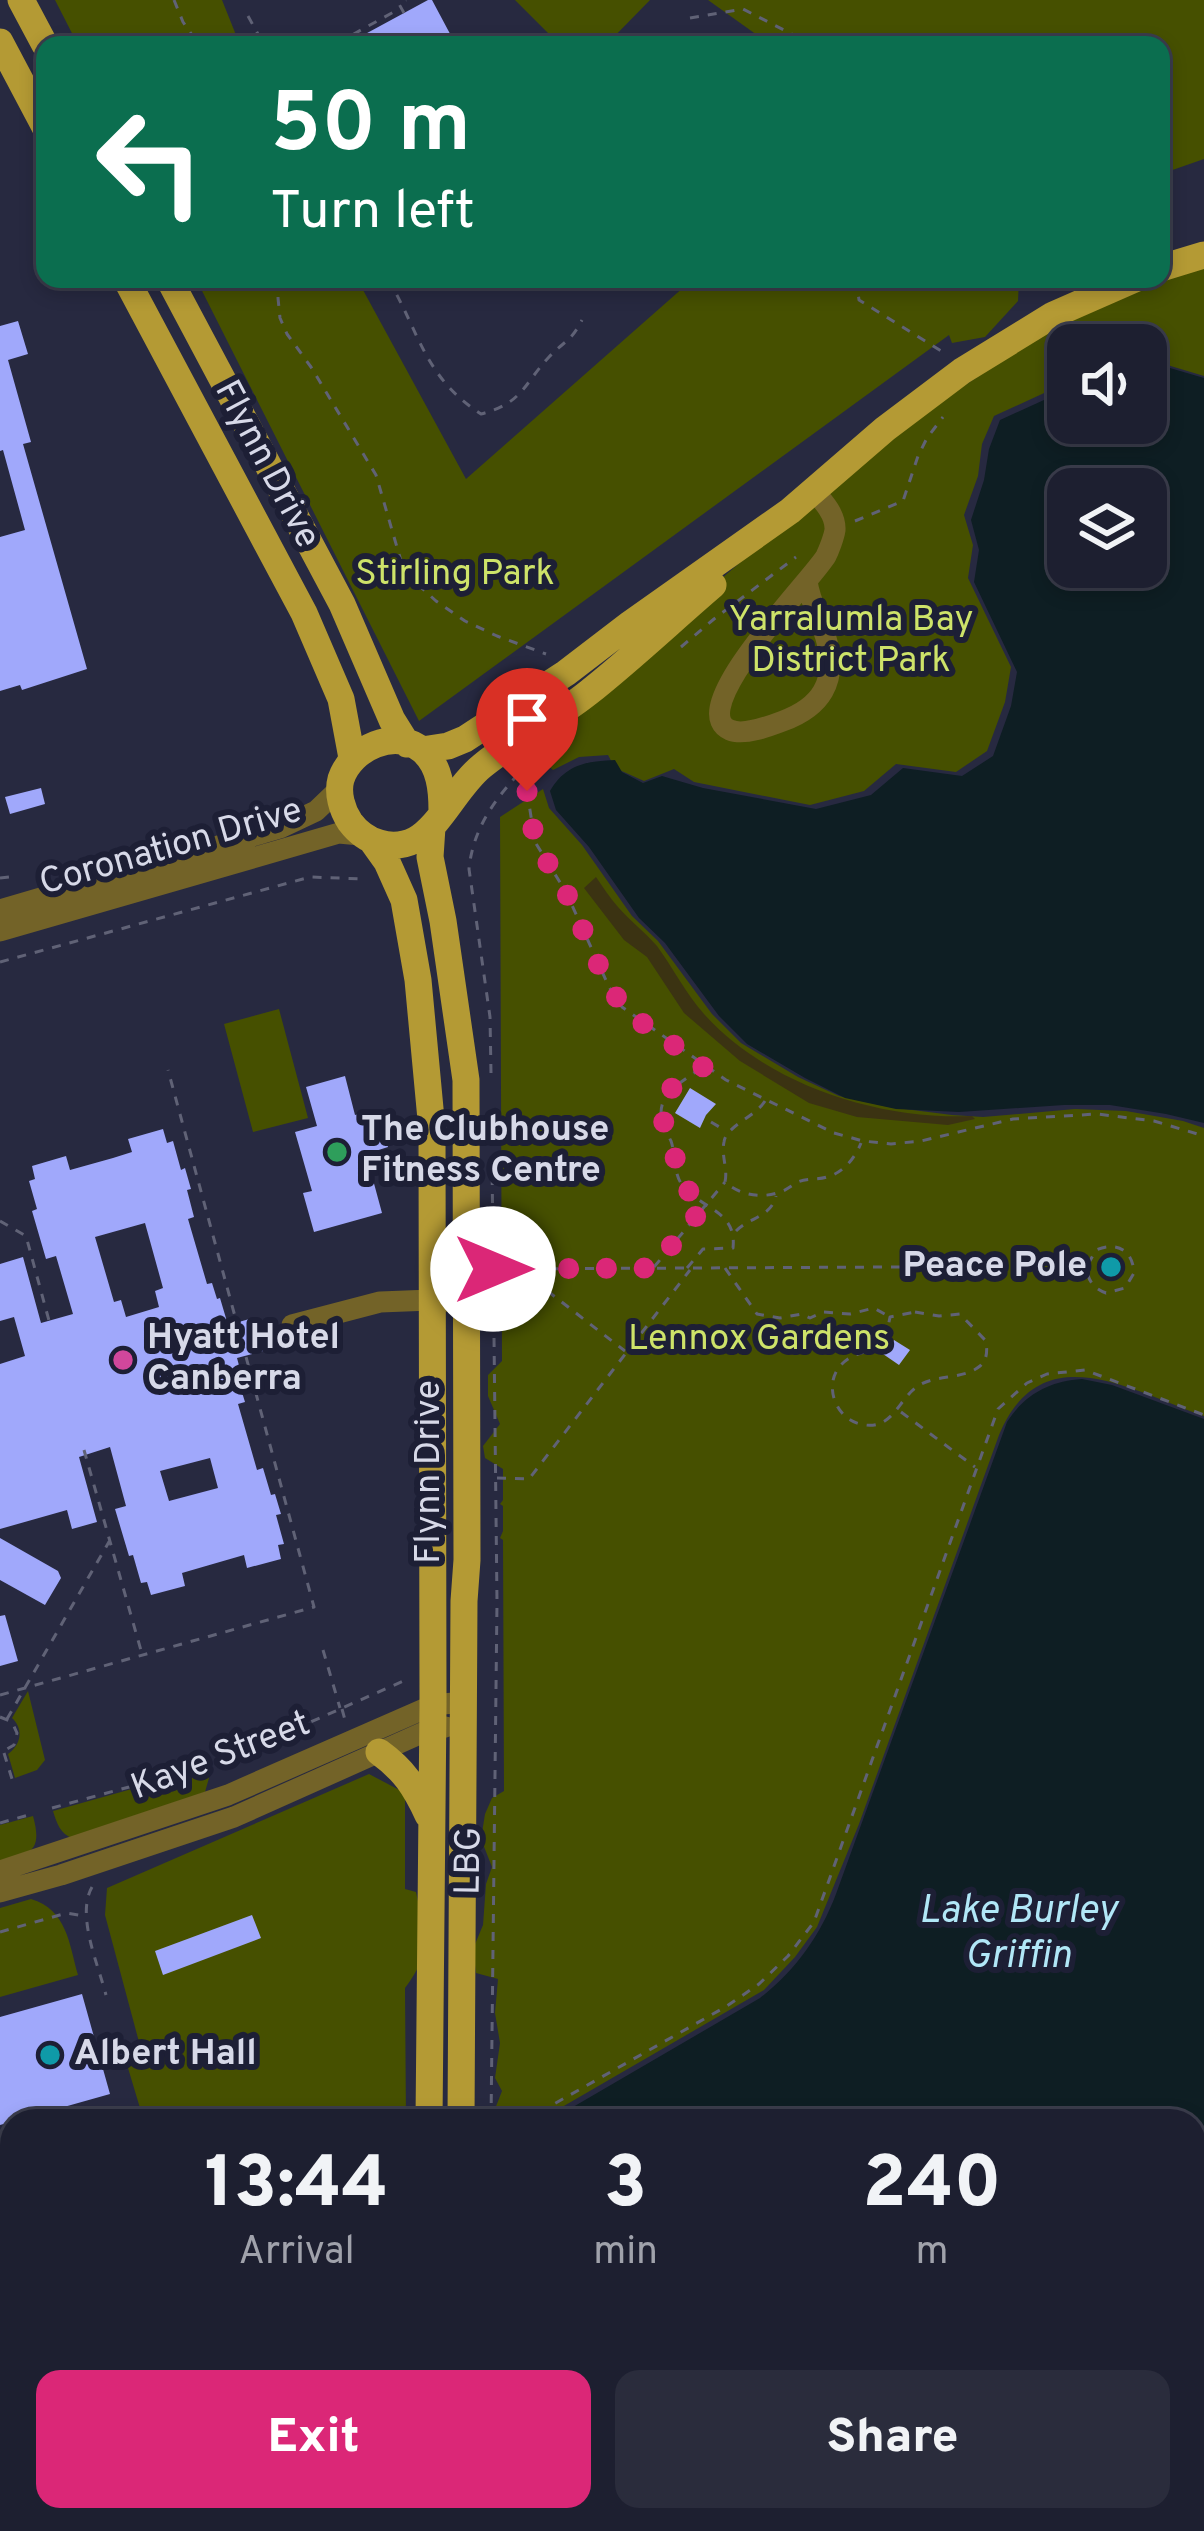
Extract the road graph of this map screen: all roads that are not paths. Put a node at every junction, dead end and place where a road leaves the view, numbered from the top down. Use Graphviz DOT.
graph roads {
  1 [pos="21,0"];
  2 [pos="40,36"];
  3 [pos="0,42"];
  4 [pos="36,110"];
  5 [pos="1204,254"];
  6 [pos="1170,265"];
  7 [pos="131,288"];
  8 [pos="174,288"];
  9 [pos="1114,288"];
  10 [pos="814,490"];
  11 [pos="790,511"];
  12 [pos="807,581"];
  13 [pos="414,747"];
  14 [pos="352,758"];
  15 [pos="339,789"];
  16 [pos="437,819"];
  17 [pos="366,838"];
  18 [pos="0,910"];
  19 [pos="0,931"];
  20 [pos="431,1300"];
  21 [pos="465,1303"];
  22 [pos="292,1325"];
  23 [pos="433,1600"];
  24 [pos="464,1601"];
  25 [pos="464,1714"];
  26 [pos="433,1717"];
  27 [pos="380,1752"];
  28 [pos="432,1824"];
  29 [pos="0,1871"];
  30 [pos="0,1892"];
  31 [pos="429,2109"];
  32 [pos="461,2109"];
  1 -- 2 [label="main road"];
  3 -- 4 [label="main road"];
  5 -- 6 [label="main road"];
  7 -- 14 [label="main road, Flynn Drive"];
  8 -- 13 [label="main road, Flynn Drive"];
  9 -- 10 [label="main road"];
  10 -- 11 [label="main road"];
  10 -- 12 [label="street"];
  11 -- 13 [label="main road"];
  11 -- 16 [label="main road"];
  12 -- 12 [label="street"];
  13 -- 14 [label="main road"];
  13 -- 16 [label="main road"];
  14 -- 15 [label="main road"];
  15 -- 17 [label="main road"];
  15 -- 18 [label="street, Coronation Drive"];
  16 -- 17 [label="main road"];
  16 -- 21 [label="main road, Flynn Drive"];
  17 -- 19 [label="street, Coronation Drive"];
  17 -- 20 [label="main road, Flynn Drive"];
  20 -- 21 [label="street"];
  20 -- 22 [label="street"];
  20 -- 23 [label="main road, Flynn Drive"];
  21 -- 24 [label="main road, Flynn Drive"];
  23 -- 24 [label="main road"];
  23 -- 26 [label="main road, Flynn Drive"];
  24 -- 25 [label="main road, Flynn Drive"];
  25 -- 26 [label="street, Kaye Street"];
  25 -- 32 [label="main road, Flynn Drive"];
  26 -- 27 [label="street, Kaye Street"];
  26 -- 28 [label="main road, Flynn Drive"];
  26 -- 29 [label="street, Kaye Street"];
  27 -- 28 [label="main road"];
  27 -- 30 [label="street, Kaye Street"];
  28 -- 31 [label="main road, Flynn Drive"];
}
